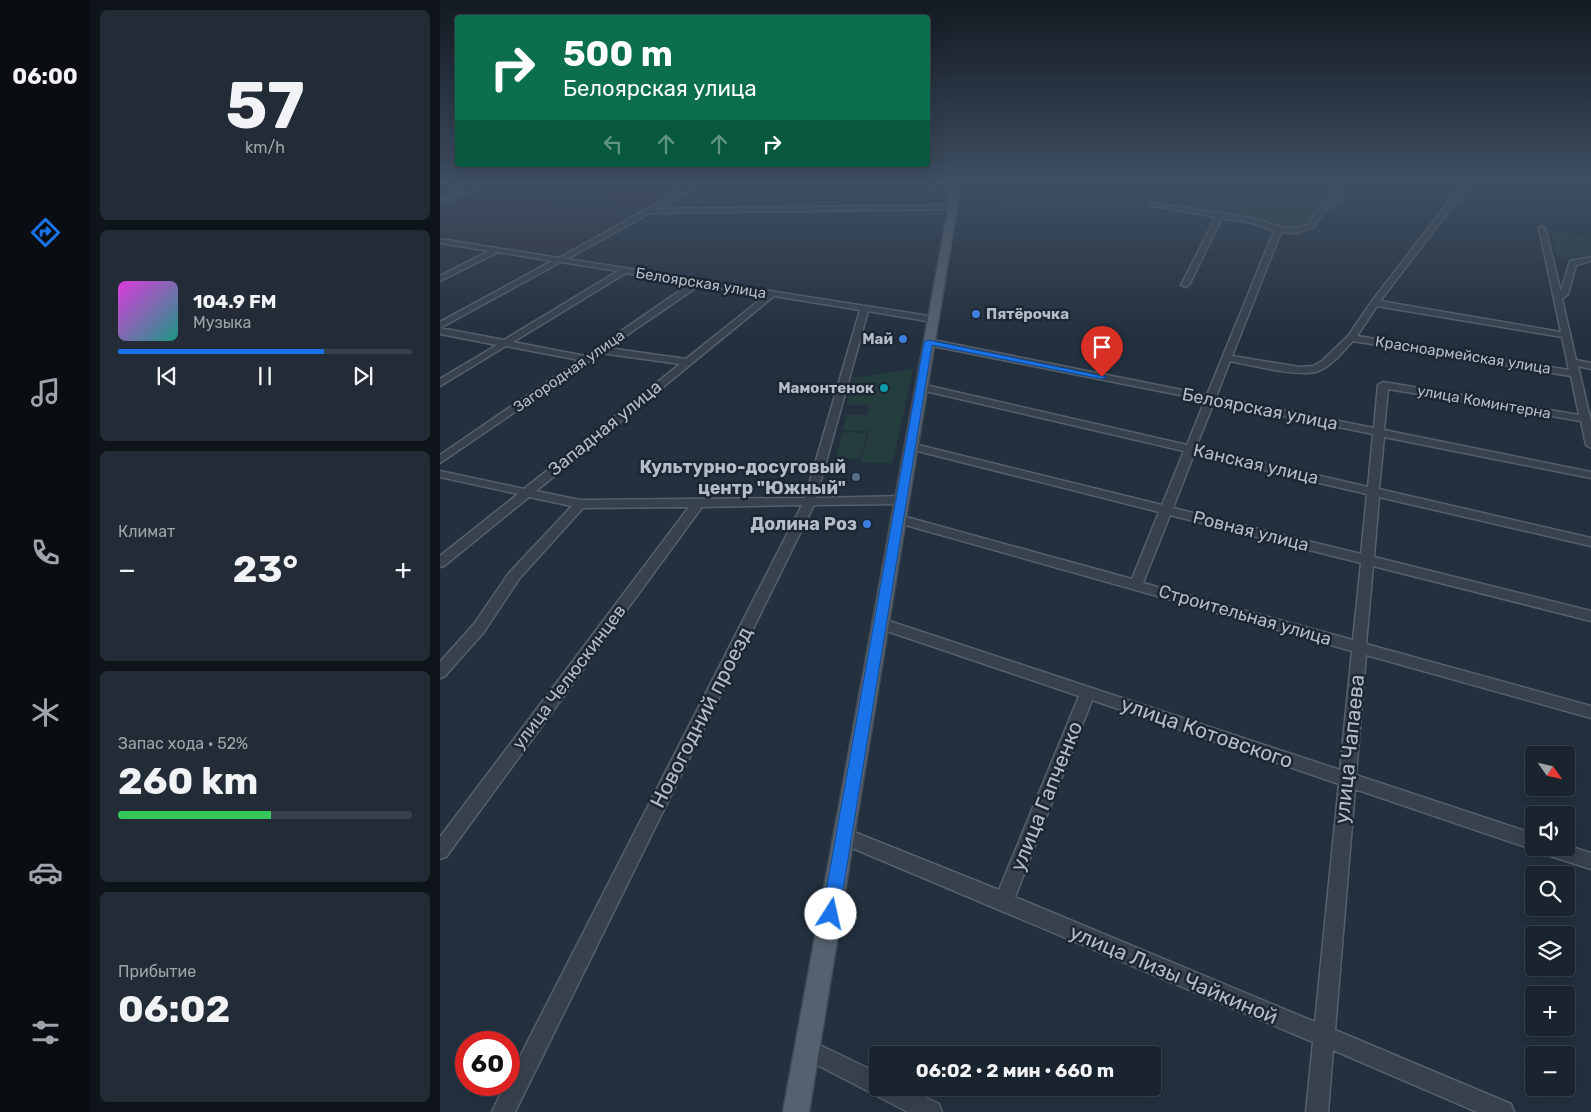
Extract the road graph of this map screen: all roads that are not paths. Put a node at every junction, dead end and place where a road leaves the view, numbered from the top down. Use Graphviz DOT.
graph roads {
  1 [pos="605,234"];
  2 [pos="947,234"];
  3 [pos="1211,234"];
  4 [pos="1276,234"];
  5 [pos="1428,234"];
  6 [pos="1543,234"];
  7 [pos="440,241"];
  8 [pos="497,250"];
  9 [pos="1591,259"];
  10 [pos="558,260"];
  11 [pos="624,271"];
  12 [pos="440,279"];
  13 [pos="698,282"];
  14 [pos="1185,285"];
  15 [pos="772,294"];
  16 [pos="1557,298"];
  17 [pos="1375,303"];
  18 [pos="865,309"];
  19 [pos="932,319"];
  20 [pos="440,326"];
  21 [pos="440,331"];
  22 [pos="1566,335"];
  23 [pos="1351,338"];
  24 [pos="928,342"];
  25 [pos="505,344"];
  26 [pos="600,350"];
  27 [pos="1227,358"];
  28 [pos="587,359"];
  29 [pos="686,362"];
  30 [pos="1572,362"];
  31 [pos="1591,366"];
  32 [pos="1575,374"];
  33 [pos="440,383"];
  34 [pos="1383,385"];
  35 [pos="921,387"];
  36 [pos="1210,399"];
  37 [pos="1585,419"];
  38 [pos="1379,432"];
  39 [pos="1591,445"];
  40 [pos="910,446"];
  41 [pos="1190,449"];
  42 [pos="440,460"];
  43 [pos="440,474"];
  44 [pos="1591,475"];
  45 [pos="1374,492"];
  46 [pos="525,493"];
  47 [pos="902,500"];
  48 [pos="809,503"];
  49 [pos="580,504"];
  50 [pos="698,504"];
  51 [pos="1166,510"];
  52 [pos="899,519"];
  53 [pos="1591,542"];
  54 [pos="1367,560"];
  55 [pos="440,563"];
  56 [pos="1136,585"];
  57 [pos="1591,616"];
  58 [pos="880,623"];
  59 [pos="1359,647"];
  60 [pos="440,672"];
  61 [pos="1088,692"];
  62 [pos="1591,712"];
  63 [pos="1346,779"];
  64 [pos="844,836"];
  65 [pos="1525,839"];
  66 [pos="440,851"];
  67 [pos="1575,856"];
  68 [pos="1591,861"];
  69 [pos="1004,901"];
  70 [pos="1324,1038"];
  71 [pos="807,1049"];
  72 [pos="869,1080"];
  73 [pos="900,1096"];
  74 [pos="503,1112"];
  75 [pos="796,1112"];
  76 [pos="931,1112"];
  77 [pos="1317,1112"];
  78 [pos="1503,1112"];
  1 -- 10 [label="street"];
  2 -- 19 [label="main road"];
  3 -- 14 [label="street"];
  4 -- 27 [label="street"];
  5 -- 17 [label="street"];
  6 -- 16 [label="street"];
  7 -- 8 [label="street, Белоярская улица"];
  8 -- 10 [label="street, Белоярская улица"];
  8 -- 12 [label="street"];
  9 -- 16 [label="street"];
  10 -- 11 [label="street, Белоярская улица"];
  10 -- 20 [label="street"];
  11 -- 13 [label="street, Белоярская улица"];
  11 -- 25 [label="street"];
  13 -- 15 [label="street, Белоярская улица"];
  13 -- 26 [label="street, Загородная улица"];
  15 -- 18 [label="street, Белоярская улица"];
  15 -- 29 [label="street, Западная улица"];
  16 -- 22 [label="street"];
  17 -- 22 [label="street"];
  17 -- 23 [label="street"];
  18 -- 19 [label="street, Белоярская улица"];
  18 -- 48 [label="street, Новогодний проезд"];
  19 -- 24 [label="main road"];
  21 -- 25 [label="street"];
  22 -- 30 [label="street"];
  23 -- 27 [label="street"];
  23 -- 32 [label="street, Красноармейская улица"];
  24 -- 35 [label="main road"];
  24 -- 36 [label="street, Белоярская улица"];
  25 -- 28 [label="street"];
  25 -- 33 [label="street"];
  26 -- 28 [label="street, Загородная улица"];
  26 -- 29 [label="street"];
  27 -- 36 [label="street"];
  28 -- 42 [label="street, Загородная улица"];
  29 -- 46 [label="street, Западная улица"];
  30 -- 31 [label="street"];
  30 -- 32 [label="street"];
  32 -- 37 [label="street"];
  34 -- 37 [label="street, улица Коминтерна"];
  34 -- 38 [label="street, улица Чапаева"];
  35 -- 40 [label="main road"];
  35 -- 41 [label="street, Канская улица"];
  36 -- 38 [label="street, Белоярская улица"];
  36 -- 41 [label="street"];
  37 -- 39 [label="street"];
  38 -- 44 [label="street, Белоярская улица"];
  38 -- 45 [label="street, улица Чапаева"];
  40 -- 47 [label="main road"];
  40 -- 51 [label="street, Ровная улица"];
  41 -- 45 [label="street, Канская улица"];
  41 -- 51 [label="street"];
  43 -- 46 [label="street"];
  45 -- 53 [label="street, Канская улица"];
  45 -- 54 [label="street, улица Чапаева"];
  46 -- 49 [label="street"];
  46 -- 55 [label="street, Западная улица"];
  47 -- 48 [label="street"];
  47 -- 52 [label="main road"];
  48 -- 50 [label="street"];
  48 -- 74 [label="street, Новогодний проезд"];
  49 -- 50 [label="street"];
  49 -- 60 [label="street"];
  50 -- 66 [label="street, улица Челюскинцев"];
  51 -- 54 [label="street, Ровная улица"];
  51 -- 56 [label="street"];
  52 -- 56 [label="street, Строительная улица"];
  52 -- 58 [label="main road"];
  54 -- 57 [label="street, Ровная улица"];
  54 -- 59 [label="street, улица Чапаева"];
  56 -- 59 [label="street, Строительная улица"];
  58 -- 61 [label="street, улица Котовского"];
  58 -- 64 [label="main road"];
  59 -- 62 [label="street, Строительная улица"];
  59 -- 63 [label="street, улица Чапаева"];
  61 -- 63 [label="street, улица Котовского"];
  61 -- 69 [label="street, улица Гапченко"];
  63 -- 65 [label="street, улица Котовского"];
  63 -- 70 [label="street, улица Чапаева"];
  64 -- 69 [label="street, улица Лизы Чайкиной"];
  64 -- 71 [label="main road"];
  67 -- 68 [label="street"];
  69 -- 70 [label="street, улица Лизы Чайкиной"];
  70 -- 77 [label="street, улица Чапаева"];
  70 -- 78 [label="street, улица Лизы Чайкиной"];
  71 -- 72 [label="street"];
  71 -- 75 [label="main road"];
  73 -- 76 [label="street"];
}
